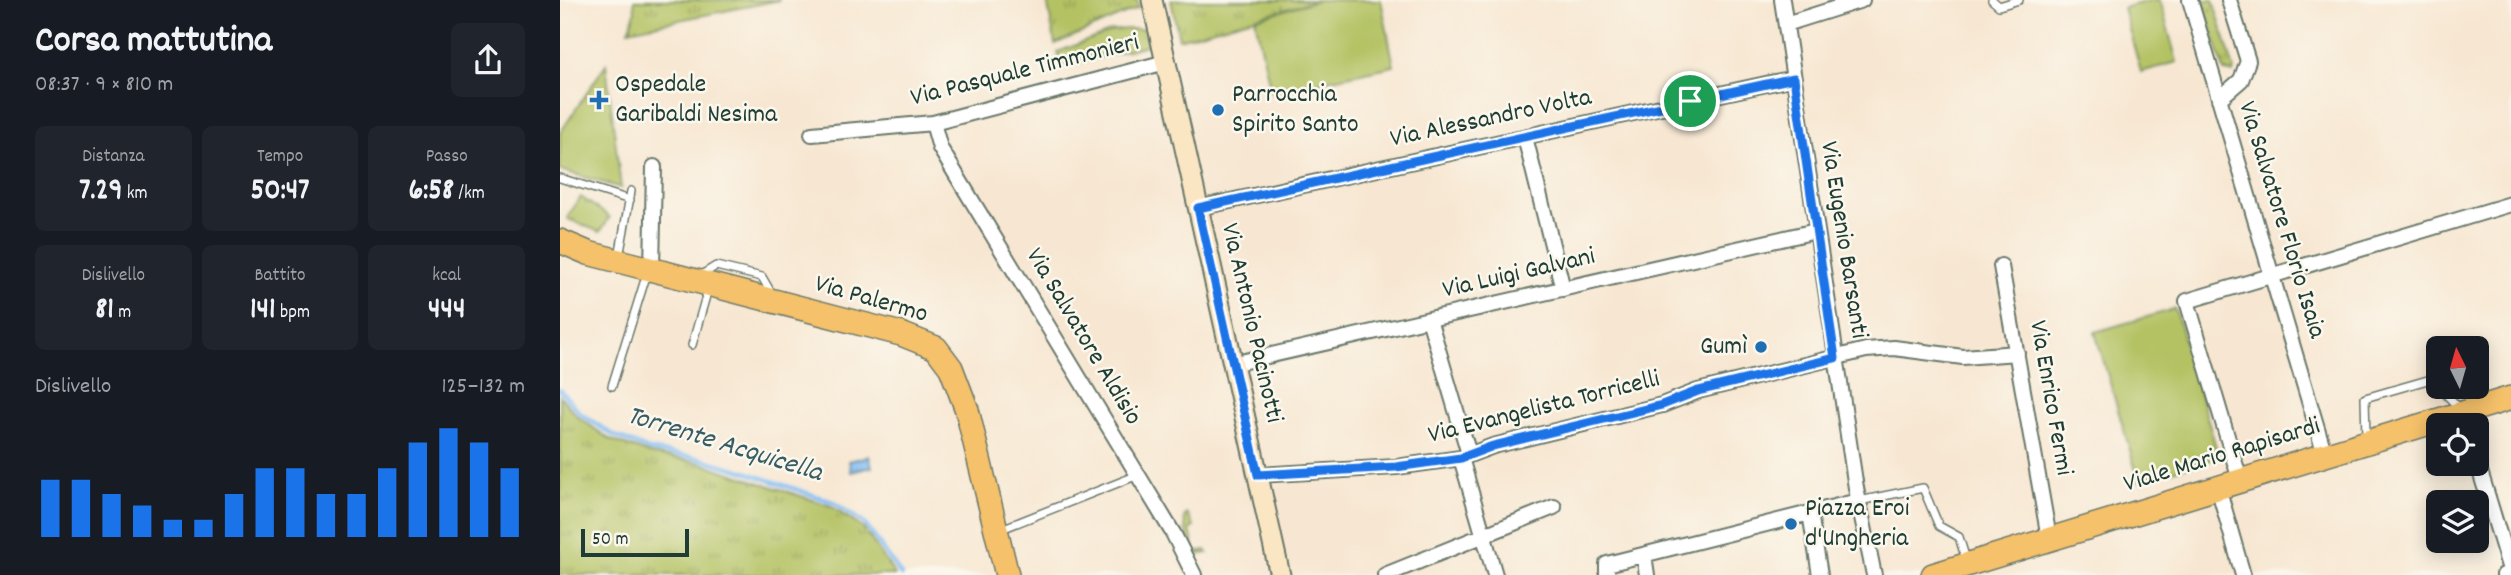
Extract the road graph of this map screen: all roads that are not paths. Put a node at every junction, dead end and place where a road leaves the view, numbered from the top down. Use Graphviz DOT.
graph roads {
  1 [pos="1152,0"];
  2 [pos="1782,0"];
  3 [pos="1862,0"];
  4 [pos="1992,0"];
  5 [pos="2019,0"];
  6 [pos="2190,0"];
  7 [pos="2229,0"];
  8 [pos="1786,24"];
  9 [pos="1166,62"];
  10 [pos="1794,78"];
  11 [pos="2219,99"];
  12 [pos="933,123"];
  13 [pos="812,134"];
  14 [pos="1525,137"];
  15 [pos="654,167"];
  16 [pos="560,178"];
  17 [pos="631,191"];
  18 [pos="630,200"];
  19 [pos="2511,204"];
  20 [pos="1198,208"];
  21 [pos="1816,231"];
  22 [pos="560,241"];
  23 [pos="618,261"];
  24 [pos="2001,266"];
  25 [pos="650,269"];
  26 [pos="2272,275"];
  27 [pos="701,283"];
  28 [pos="1563,289"];
  29 [pos="1429,319"];
  30 [pos="692,345"];
  31 [pos="2017,353"];
  32 [pos="1835,358"];
  33 [pos="1232,364"];
  34 [pos="2426,380"];
  35 [pos="612,386"];
  36 [pos="2511,398"];
  37 [pos="2448,399"];
  38 [pos="2459,413"];
  39 [pos="2477,413"];
  40 [pos="2426,428"];
  41 [pos="2366,442"];
  42 [pos="2325,454"];
  43 [pos="1465,456"];
  44 [pos="1138,475"];
  45 [pos="1258,475"];
  46 [pos="2481,476"];
  47 [pos="2240,480"];
  48 [pos="2218,487"];
  49 [pos="1857,495"];
  50 [pos="1554,507"];
  51 [pos="1810,513"];
  52 [pos="996,531"];
  53 [pos="1482,535"];
  54 [pos="2049,538"];
  55 [pos="1644,555"];
  56 [pos="1950,569"];
  57 [pos="2511,573"];
  58 [pos="1007,575"];
  59 [pos="1194,575"];
  60 [pos="1280,575"];
  61 [pos="1385,575"];
  62 [pos="1495,575"];
  63 [pos="1607,575"];
  64 [pos="1647,575"];
  65 [pos="1820,575"];
  66 [pos="1874,575"];
  67 [pos="2243,575"];
  68 [pos="2504,575"];
  1 -- 9 [label="main road, Via Antonio Pacinotti"];
  2 -- 8 [label="street, Via Eugenio Barsanti"];
  3 -- 8 [label="street"];
  4 -- 5 [label="lane"];
  6 -- 11 [label="street, Via Salvatore Florio Isaia"];
  7 -- 11 [label="street"];
  8 -- 10 [label="street, Via Eugenio Barsanti"];
  9 -- 12 [label="street, Via Pasquale Timmonieri"];
  9 -- 20 [label="main road, Via Antonio Pacinotti"];
  10 -- 14 [label="street, Via Alessandro Volta"];
  10 -- 21 [label="street, Via Eugenio Barsanti"];
  11 -- 26 [label="street, Via Salvatore Florio Isaia"];
  12 -- 13 [label="street, Via Pasquale Timmonieri"];
  12 -- 44 [label="street, Via Salvatore Aldisio"];
  14 -- 20 [label="street, Via Alessandro Volta"];
  14 -- 28 [label="street"];
  15 -- 25 [label="street"];
  16 -- 18 [label="lane"];
  17 -- 18 [label="lane"];
  18 -- 23 [label="lane"];
  19 -- 26 [label="street"];
  20 -- 33 [label="main road, Via Antonio Pacinotti"];
  21 -- 28 [label="street, Via Luigi Galvani"];
  21 -- 32 [label="street, Via Eugenio Barsanti"];
  22 -- 23 [label="main road, Via Palermo"];
  23 -- 25 [label="main road, Via Palermo"];
  24 -- 31 [label="street, Via Enrico Fermi"];
  25 -- 27 [label="main road, Via Palermo"];
  25 -- 35 [label="lane"];
  26 -- 42 [label="street, Via Salvatore Florio Isaia"];
  26 -- 47 [label="street"];
  27 -- 30 [label="lane"];
  27 -- 52 [label="main road, Via Palermo"];
  28 -- 29 [label="street, Via Luigi Galvani"];
  29 -- 33 [label="street, Via Luigi Galvani"];
  29 -- 43 [label="street"];
  31 -- 32 [label="street, Via Evangelista Torricelli"];
  31 -- 54 [label="street, Via Enrico Fermi"];
  32 -- 43 [label="street, Via Evangelista Torricelli"];
  32 -- 49 [label="street, Via Eugenio Barsanti"];
  33 -- 45 [label="main road, Via Antonio Pacinotti"];
  34 -- 41 [label="lane"];
  36 -- 39 [label="main road, Viale Mario Rapisardi"];
  37 -- 38 [label="lane"];
  40 -- 41 [label="main road, Viale Mario Rapisardi"];
  41 -- 42 [label="main road, Viale Mario Rapisardi"];
  42 -- 47 [label="main road, Viale Mario Rapisardi"];
  43 -- 45 [label="street, Via Evangelista Torricelli"];
  43 -- 53 [label="street"];
  44 -- 52 [label="lane"];
  44 -- 59 [label="street, Via Salvatore Aldisio"];
  45 -- 60 [label="main road, Via Antonio Pacinotti"];
  46 -- 57 [label="street"];
  47 -- 48 [label="main road, Viale Mario Rapisardi"];
  48 -- 54 [label="main road, Viale Mario Rapisardi"];
  48 -- 67 [label="street"];
  49 -- 51 [label="street"];
  49 -- 56 [label="lane"];
  49 -- 66 [label="street, Via Eugenio Barsanti"];
  50 -- 53 [label="street"];
  51 -- 55 [label="street"];
  51 -- 65 [label="street"];
  52 -- 58 [label="main road, Via Palermo"];
  53 -- 61 [label="street"];
  53 -- 62 [label="street"];
  54 -- 56 [label="main road, Viale Mario Rapisardi"];
  55 -- 63 [label="street"];
  55 -- 64 [label="street"];
  57 -- 68 [label="street"];
}
